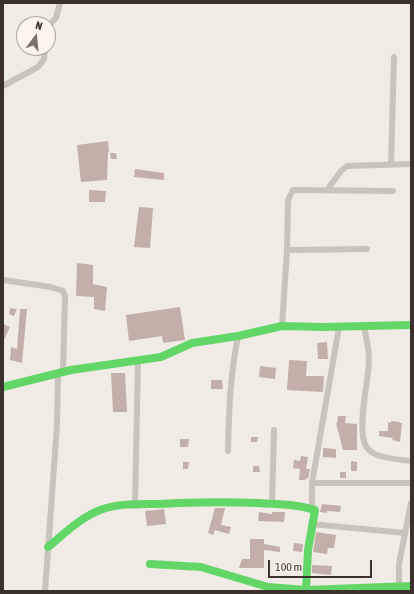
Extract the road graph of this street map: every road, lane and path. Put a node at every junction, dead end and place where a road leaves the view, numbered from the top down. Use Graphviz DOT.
graph roads {
  1 [pos="60,3"];
  2 [pos="56,18"];
  3 [pos="44,56"];
  4 [pos="394,57"];
  5 [pos="3,86"];
  6 [pos="411,164"];
  7 [pos="391,165"];
  8 [pos="327,190"];
  9 [pos="393,191"];
  10 [pos="367,249"];
  11 [pos="287,250"];
  12 [pos="3,280"];
  13 [pos="411,325"];
  14 [pos="282,326"];
  15 [pos="364,326"];
  16 [pos="339,327"];
  17 [pos="238,336"];
  18 [pos="138,360"];
  19 [pos="61,373"];
  20 [pos="3,387"];
  21 [pos="274,430"];
  22 [pos="228,451"];
  23 [pos="411,461"];
  24 [pos="312,483"];
  25 [pos="411,483"];
  26 [pos="272,503"];
  27 [pos="411,503"];
  28 [pos="135,506"];
  29 [pos="312,508"];
  30 [pos="409,523"];
  31 [pos="311,524"];
  32 [pos="405,533"];
  33 [pos="48,547"];
  34 [pos="150,564"];
  35 [pos="411,586"];
  36 [pos="268,589"];
  37 [pos="398,589"];
  38 [pos="306,590"];
  39 [pos="318,590"];
  40 [pos="45,591"];
  1 -- 2 [label="street"];
  3 -- 5 [label="street"];
  4 -- 7 [label="street"];
  6 -- 7 [label="street"];
  7 -- 8 [label="street"];
  8 -- 9 [label="street"];
  8 -- 11 [label="street"];
  10 -- 11 [label="street"];
  11 -- 14 [label="street"];
  12 -- 19 [label="street"];
  13 -- 15 [label="street"];
  14 -- 16 [label="street"];
  14 -- 17 [label="street"];
  15 -- 16 [label="street"];
  15 -- 23 [label="street"];
  16 -- 24 [label="street"];
  17 -- 18 [label="street"];
  17 -- 22 [label="street"];
  18 -- 19 [label="street"];
  18 -- 28 [label="street"];
  19 -- 20 [label="street"];
  19 -- 33 [label="street"];
  21 -- 26 [label="street"];
  24 -- 25 [label="street"];
  24 -- 29 [label="street"];
  26 -- 28 [label="street"];
  26 -- 29 [label="street"];
  27 -- 30 [label="street"];
  28 -- 33 [label="street"];
  29 -- 31 [label="street"];
  30 -- 32 [label="street"];
  31 -- 32 [label="street"];
  31 -- 38 [label="street"];
  32 -- 37 [label="street"];
  33 -- 40 [label="street"];
  34 -- 36 [label="street"];
  35 -- 37 [label="street"];
  36 -- 38 [label="street"];
  37 -- 39 [label="street"];
  38 -- 39 [label="street"];
}
